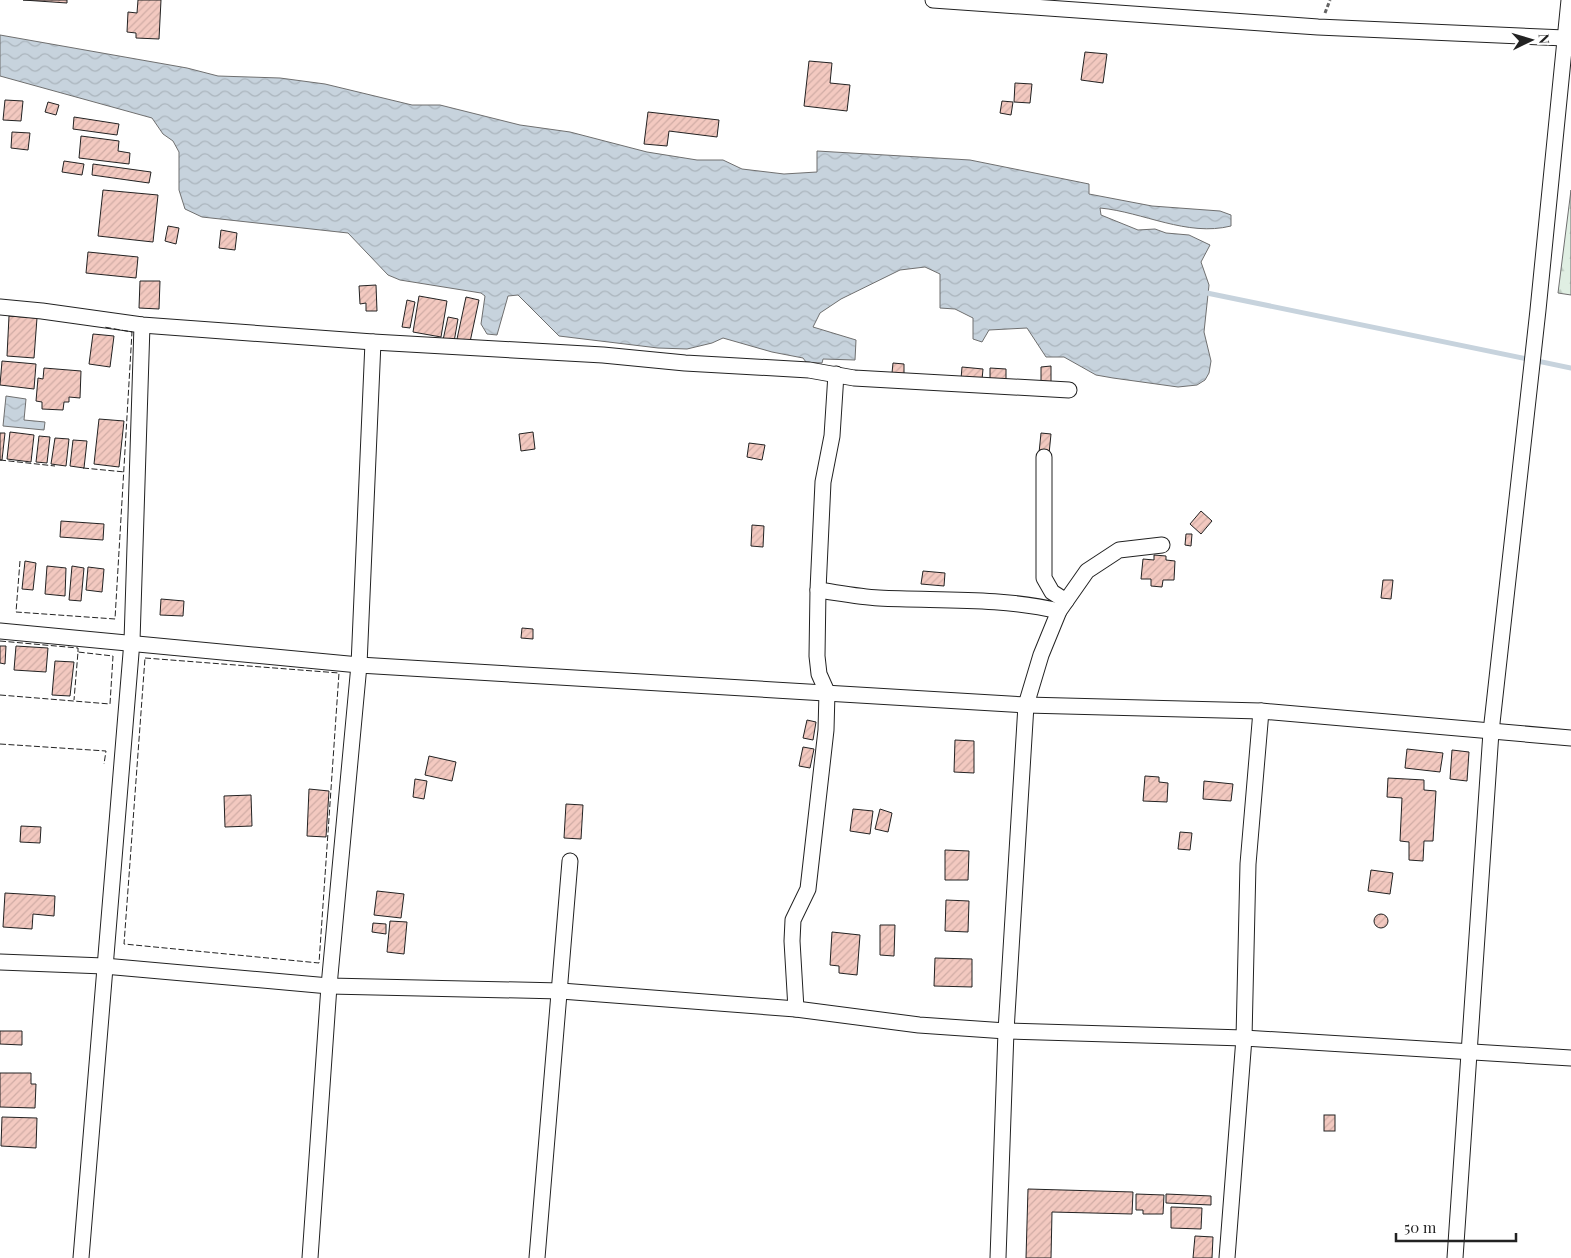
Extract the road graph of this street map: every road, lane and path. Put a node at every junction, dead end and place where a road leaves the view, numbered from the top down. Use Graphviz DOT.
graph roads {
  1 [pos="933,0"];
  2 [pos="1569,0"];
  3 [pos="1107,6"];
  4 [pos="1566,38"];
  5 [pos="0,307"];
  6 [pos="142,325"];
  7 [pos="373,342"];
  8 [pos="836,374"];
  9 [pos="1069,390"];
  10 [pos="1044,457"];
  11 [pos="1162,544"];
  12 [pos="818,590"];
  13 [pos="1063,606"];
  14 [pos="0,630"];
  15 [pos="132,642"];
  16 [pos="360,665"];
  17 [pos="827,692"];
  18 [pos="1026,704"];
  19 [pos="1261,711"];
  20 [pos="1491,732"];
  21 [pos="1571,738"];
  22 [pos="570,861"];
  23 [pos="0,962"];
  24 [pos="104,966"];
  25 [pos="329,986"];
  26 [pos="561,992"];
  27 [pos="796,1009"];
  28 [pos="1006,1031"];
  29 [pos="1244,1038"];
  30 [pos="1470,1051"];
  31 [pos="1571,1058"];
  32 [pos="81,1258"];
  33 [pos="310,1258"];
  34 [pos="537,1258"];
  35 [pos="998,1258"];
  36 [pos="1227,1258"];
  37 [pos="1455,1258"];
  1 -- 3 [label="street"];
  2 -- 4 [label="street"];
  3 -- 4 [label="street"];
  4 -- 20 [label="street"];
  5 -- 6 [label="street"];
  6 -- 7 [label="street"];
  6 -- 15 [label="street"];
  7 -- 8 [label="street"];
  7 -- 16 [label="street"];
  8 -- 9 [label="street"];
  8 -- 12 [label="street"];
  10 -- 13 [label="street"];
  11 -- 13 [label="street"];
  12 -- 13 [label="street"];
  12 -- 17 [label="street"];
  13 -- 18 [label="street"];
  14 -- 15 [label="street"];
  15 -- 16 [label="street"];
  15 -- 24 [label="street"];
  16 -- 17 [label="street"];
  16 -- 25 [label="street"];
  17 -- 18 [label="street"];
  17 -- 27 [label="street"];
  18 -- 19 [label="street"];
  18 -- 28 [label="street"];
  19 -- 20 [label="street"];
  19 -- 29 [label="street"];
  20 -- 21 [label="street"];
  20 -- 30 [label="street"];
  22 -- 26 [label="street"];
  23 -- 24 [label="street"];
  24 -- 25 [label="street"];
  24 -- 32 [label="street"];
  25 -- 26 [label="street"];
  25 -- 33 [label="street"];
  26 -- 27 [label="street"];
  26 -- 34 [label="street"];
  27 -- 28 [label="street"];
  28 -- 29 [label="street"];
  28 -- 35 [label="street"];
  29 -- 30 [label="street"];
  29 -- 36 [label="street"];
  30 -- 31 [label="street"];
  30 -- 37 [label="street"];
}
